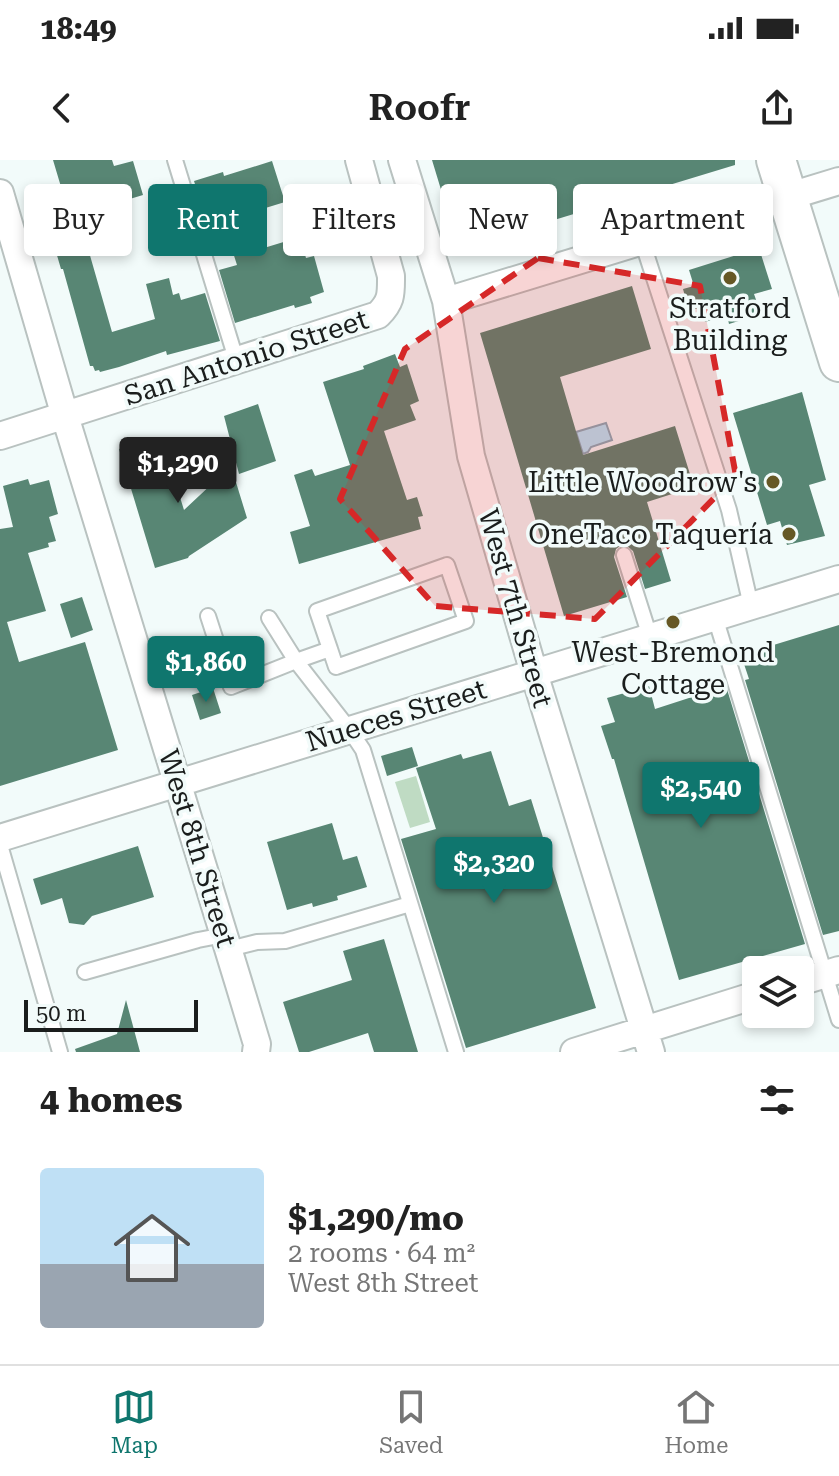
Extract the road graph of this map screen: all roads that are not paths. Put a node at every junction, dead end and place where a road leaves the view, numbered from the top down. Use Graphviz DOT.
graph roads {
  1 [pos="175,160"];
  2 [pos="359,160"];
  3 [pos="402,160"];
  4 [pos="776,160"];
  5 [pos="839,181"];
  6 [pos="0,193"];
  7 [pos="787,196"];
  8 [pos="773,200"];
  9 [pos="593,256"];
  10 [pos="647,256"];
  11 [pos="446,301"];
  12 [pos="236,359"];
  13 [pos="839,362"];
  14 [pos="65,416"];
  15 [pos="0,436"];
  16 [pos="624,555"];
  17 [pos="839,579"];
  18 [pos="751,606"];
  19 [pos="208,616"];
  20 [pos="715,617"];
  21 [pos="269,618"];
  22 [pos="650,637"];
  23 [pos="330,649"];
  24 [pos="296,661"];
  25 [pos="534,673"];
  26 [pos="349,729"];
  27 [pos="179,784"];
  28 [pos="0,838"];
  29 [pos="0,845"];
  30 [pos="410,904"];
  31 [pos="226,942"];
  32 [pos="85,972"];
  33 [pos="821,975"];
  34 [pos="742,1001"];
  35 [pos="839,1020"];
  36 [pos="648,1040"];
  37 [pos="260,1049"];
  38 [pos="60,1052"];
  39 [pos="456,1052"];
  40 [pos="574,1052"];
  1 -- 12 [label="lane"];
  2 -- 12 [label="street, San Antonio Street"];
  3 -- 11 [label="street, West 7th Street"];
  4 -- 7 [label="main road"];
  5 -- 7 [label="street"];
  6 -- 14 [label="street, West 8th Street"];
  7 -- 8 [label="street"];
  7 -- 13 [label="main road"];
  9 -- 11 [label="street"];
  10 -- 18 [label="lane"];
  11 -- 25 [label="street, West 7th Street"];
  12 -- 14 [label="street, San Antonio Street"];
  14 -- 15 [label="street, San Antonio Street"];
  14 -- 27 [label="street, West 8th Street"];
  16 -- 22 [label="lane"];
  17 -- 18 [label="street, Nueces Street"];
  18 -- 20 [label="street, Nueces Street"];
  19 -- 24 [label="lane"];
  20 -- 22 [label="street, Nueces Street"];
  20 -- 33 [label="lane"];
  21 -- 24 [label="lane"];
  22 -- 25 [label="street, Nueces Street"];
  23 -- 23 [label="lane"];
  23 -- 24 [label="lane"];
  24 -- 26 [label="lane"];
  25 -- 26 [label="street, Nueces Street"];
  25 -- 36 [label="street, West 7th Street"];
  26 -- 27 [label="street, Nueces Street"];
  26 -- 30 [label="lane"];
  27 -- 28 [label="street, Nueces Street"];
  27 -- 31 [label="street, West 8th Street"];
  29 -- 38 [label="lane"];
  30 -- 31 [label="lane"];
  30 -- 39 [label="lane"];
  31 -- 32 [label="lane"];
  31 -- 37 [label="street, West 8th Street"];
  33 -- 35 [label="lane"];
  34 -- 36 [label="street"];
  36 -- 40 [label="street"];
}
